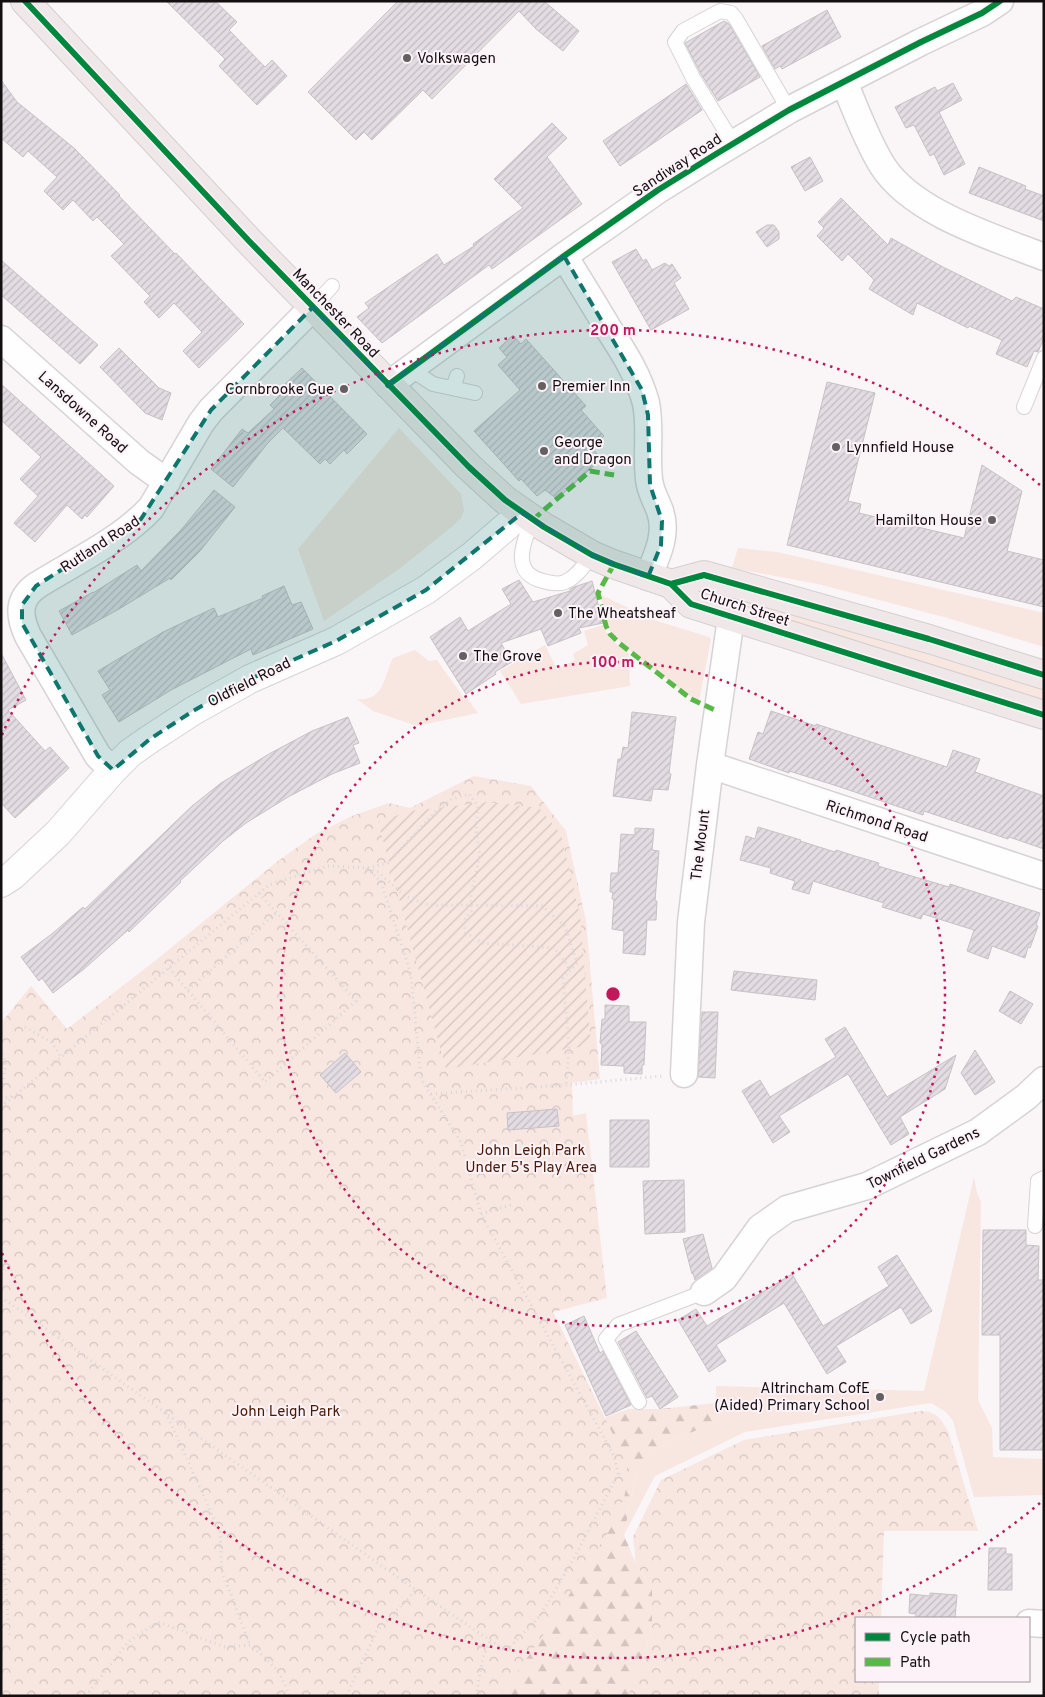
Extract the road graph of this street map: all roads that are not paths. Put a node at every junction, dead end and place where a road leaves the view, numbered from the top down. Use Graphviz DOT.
graph roads {
  1 [pos="25,1"];
  2 [pos="1000,1"];
  3 [pos="844,82"];
  4 [pos="789,110"];
  5 [pos="733,143"];
  6 [pos="564,256"];
  7 [pos="1044,257"];
  8 [pos="332,286"];
  9 [pos="313,307"];
  10 [pos="1,339"];
  11 [pos="1044,358"];
  12 [pos="410,369"];
  13 [pos="388,385"];
  14 [pos="474,393"];
  15 [pos="1024,407"];
  16 [pos="167,482"];
  17 [pos="528,517"];
  18 [pos="592,555"];
  19 [pos="660,580"];
  20 [pos="731,618"];
  21 [pos="1044,675"];
  22 [pos="1044,715"];
  23 [pos="710,765"];
  24 [pos="114,770"];
  25 [pos="1044,876"];
  26 [pos="1,883"];
  27 [pos="684,1074"];
  28 [pos="1044,1080"];
  29 [pos="1044,1178"];
  30 [pos="1035,1226"];
  31 [pos="704,1292"];
  32 [pos="639,1402"];
  33 [pos="1030,1623"];
  34 [pos="1044,1624"];
  1 -- 9 [label="highway, Manchester Road"];
  2 -- 3 [label="street, Sandiway Road"];
  3 -- 4 [label="street, Sandiway Road"];
  3 -- 7 [label="street"];
  4 -- 5 [label="street, Sandiway Road"];
  4 -- 5 [label="lane"];
  5 -- 6 [label="street, Sandiway Road"];
  6 -- 12 [label="street, Sandiway Road"];
  6 -- 19 [label="street"];
  8 -- 9 [label="lane"];
  9 -- 13 [label="highway, Manchester Road"];
  9 -- 16 [label="street, Rutland Road"];
  10 -- 16 [label="street, Lansdowne Road"];
  11 -- 15 [label="lane"];
  12 -- 13 [label="street, Sandiway Road"];
  12 -- 14 [label="lane"];
  13 -- 17 [label="highway, Manchester Road"];
  16 -- 24 [label="street, Rutland Road"];
  17 -- 18 [label="highway, Manchester Road"];
  17 -- 18 [label="lane"];
  17 -- 24 [label="street, Oldfield Road"];
  18 -- 19 [label="highway, Manchester Road"];
  19 -- 20 [label="highway, Church Street"];
  19 -- 21 [label="highway, Church Street"];
  20 -- 22 [label="highway, Church Street"];
  20 -- 23 [label="street, The Mount"];
  23 -- 25 [label="street, Richmond Road"];
  23 -- 27 [label="street, The Mount"];
  24 -- 26 [label="street, Oldfield Road"];
  28 -- 31 [label="street, Townfield Gardens"];
  29 -- 30 [label="lane"];
  31 -- 32 [label="lane"];
  33 -- 34 [label="street"];
}
